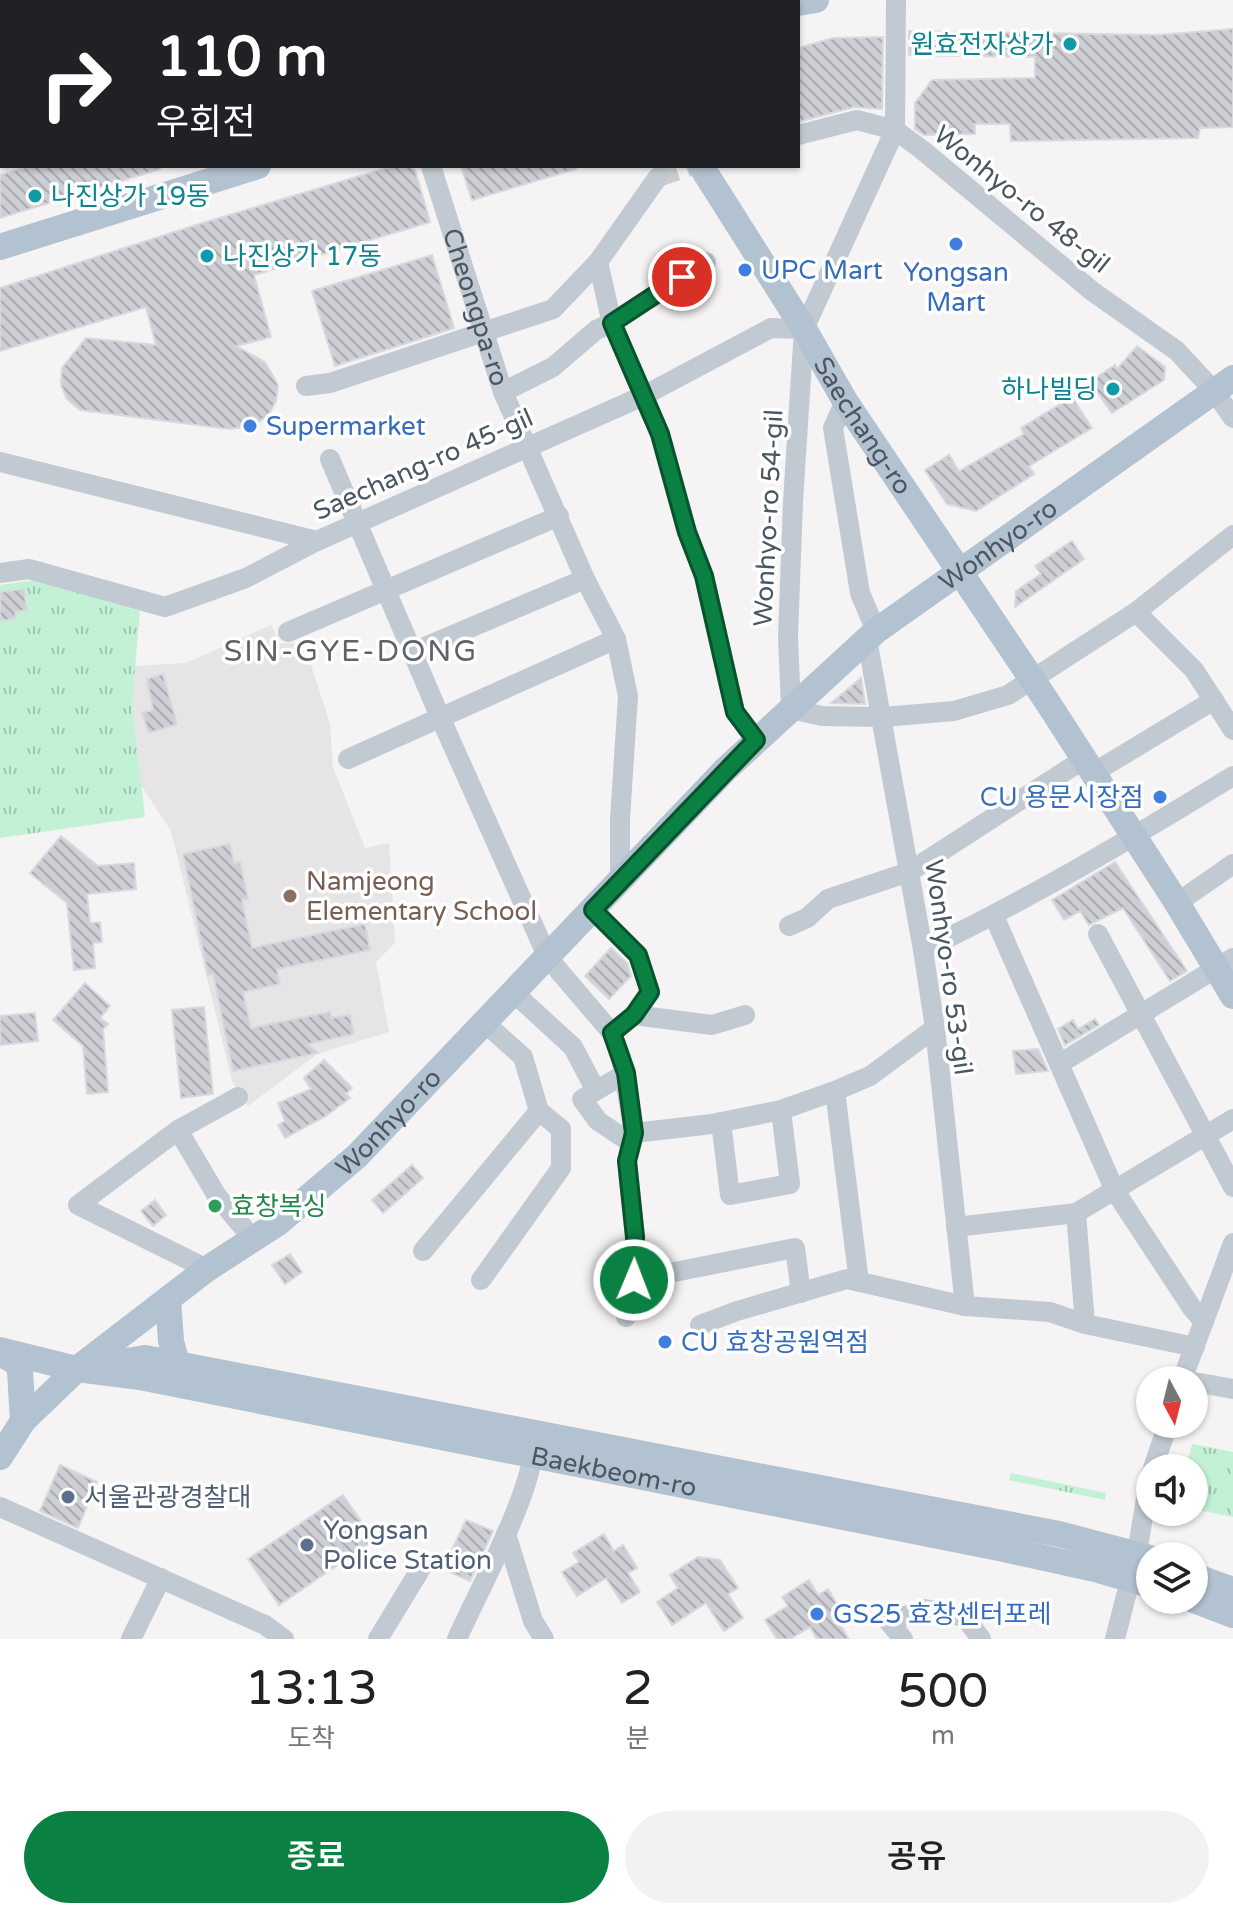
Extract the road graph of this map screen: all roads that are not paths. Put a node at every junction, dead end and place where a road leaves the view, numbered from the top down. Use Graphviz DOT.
graph roads {
  1 [pos="896,0"];
  2 [pos="895,130"];
  3 [pos="800,134"];
  4 [pos="252,168"];
  5 [pos="432,168"];
  6 [pos="702,168"];
  7 [pos="658,177"];
  8 [pos="0,247"];
  9 [pos="598,262"];
  10 [pos="706,262"];
  11 [pos="612,323"];
  12 [pos="804,329"];
  13 [pos="483,333"];
  14 [pos="1223,385"];
  15 [pos="306,386"];
  16 [pos="503,392"];
  17 [pos="643,396"];
  18 [pos="845,401"];
  19 [pos="1233,418"];
  20 [pos="526,448"];
  21 [pos="330,459"];
  22 [pos="0,462"];
  23 [pos="559,516"];
  24 [pos="357,524"];
  25 [pos="1233,535"];
  26 [pos="317,541"];
  27 [pos="959,571"];
  28 [pos="0,573"];
  29 [pos="585,579"];
  30 [pos="385,589"];
  31 [pos="1136,612"];
  32 [pos="288,632"];
  33 [pos="872,635"];
  34 [pos="616,639"];
  35 [pos="413,652"];
  36 [pos="1032,681"];
  37 [pos="1223,702"];
  38 [pos="791,709"];
  39 [pos="440,717"];
  40 [pos="883,717"];
  41 [pos="1233,730"];
  42 [pos="756,740"];
  43 [pos="348,759"];
  44 [pos="1088,766"];
  45 [pos="1233,776"];
  46 [pos="1135,837"];
  47 [pos="1233,864"];
  48 [pos="909,872"];
  49 [pos="620,882"];
  50 [pos="1177,903"];
  51 [pos="593,910"];
  52 [pos="994,916"];
  53 [pos="789,926"];
  54 [pos="1098,934"];
  55 [pos="923,950"];
  56 [pos="548,958"];
  57 [pos="1225,964"];
  58 [pos="514,993"];
  59 [pos="1233,996"];
  60 [pos="1143,1014"];
  61 [pos="634,1015"];
  62 [pos="745,1015"];
  63 [pos="485,1023"];
  64 [pos="935,1028"];
  65 [pos="612,1033"];
  66 [pos="1059,1064"];
  67 [pos="626,1073"];
  68 [pos="595,1089"];
  69 [pos="835,1091"];
  70 [pos="238,1097"];
  71 [pos="781,1110"];
  72 [pos="539,1111"];
  73 [pos="1233,1119"];
  74 [pos="721,1122"];
  75 [pos="178,1130"];
  76 [pos="1204,1136"];
  77 [pos="633,1138"];
  78 [pos="1233,1187"];
  79 [pos="1115,1191"];
  80 [pos="1076,1213"];
  81 [pos="956,1227"];
  82 [pos="253,1239"];
  83 [pos="1233,1243"];
  84 [pos="423,1251"];
  85 [pos="207,1269"];
  86 [pos="481,1280"];
  87 [pos="634,1280"];
  88 [pos="859,1282"];
  89 [pos="801,1293"];
  90 [pos="168,1300"];
  91 [pos="965,1306"];
  92 [pos="626,1317"];
  93 [pos="1204,1322"];
  94 [pos="1085,1324"];
  95 [pos="700,1325"];
  96 [pos="1195,1347"];
  97 [pos="0,1352"];
  98 [pos="1188,1366"];
  99 [pos="77,1369"];
  100 [pos="186,1373"];
  101 [pos="1208,1385"];
  102 [pos="1233,1389"];
  103 [pos="23,1421"];
  104 [pos="526,1431"];
  105 [pos="591,1443"];
  106 [pos="0,1457"];
  107 [pos="533,1457"];
  108 [pos="0,1507"];
  109 [pos="506,1534"];
  110 [pos="996,1535"];
  111 [pos="423,1565"];
  112 [pos="1136,1566"];
  113 [pos="161,1578"];
  114 [pos="1208,1581"];
  115 [pos="1136,1584"];
  116 [pos="1233,1590"];
  117 [pos="1208,1605"];
  118 [pos="1233,1615"];
  119 [pos="131,1639"];
  120 [pos="284,1639"];
  121 [pos="378,1639"];
  122 [pos="457,1639"];
  123 [pos="544,1639"];
  124 [pos="903,1639"];
  125 [pos="981,1639"];
  126 [pos="1115,1639"];
  1 -- 2 [label="street, Wonhyo-ro 48-gil"];
  2 -- 3 [label="street"];
  2 -- 12 [label="street"];
  2 -- 14 [label="street, Wonhyo-ro 48-gil"];
  4 -- 8 [label="main road"];
  5 -- 13 [label="street, Cheongpa-ro"];
  6 -- 12 [label="main road, Saechang-ro"];
  7 -- 9 [label="street"];
  9 -- 11 [label="street"];
  9 -- 13 [label="street"];
  10 -- 11 [label="street"];
  11 -- 16 [label="street"];
  11 -- 17 [label="street"];
  12 -- 17 [label="street, Saechang-ro 45-gil"];
  12 -- 18 [label="main road, Saechang-ro"];
  12 -- 38 [label="street, Wonhyo-ro 54-gil"];
  13 -- 15 [label="street"];
  13 -- 16 [label="street, Cheongpa-ro"];
  14 -- 19 [label="street"];
  14 -- 27 [label="main road, Wonhyo-ro"];
  16 -- 20 [label="street, Cheongpa-ro"];
  17 -- 20 [label="street, Saechang-ro 45-gil"];
  17 -- 42 [label="street"];
  18 -- 27 [label="main road, Saechang-ro"];
  18 -- 33 [label="street, Wonhyo-ro 53-gil"];
  20 -- 23 [label="street, Cheongpa-ro"];
  20 -- 24 [label="street, Saechang-ro 45-gil"];
  21 -- 24 [label="street"];
  22 -- 26 [label="street, Saechang-ro 45-gil"];
  23 -- 29 [label="street, Cheongpa-ro"];
  23 -- 30 [label="street"];
  24 -- 26 [label="street, Saechang-ro 45-gil"];
  24 -- 30 [label="street"];
  25 -- 31 [label="street"];
  26 -- 28 [label="street"];
  27 -- 33 [label="main road, Wonhyo-ro"];
  27 -- 36 [label="main road, Saechang-ro"];
  29 -- 34 [label="street, Cheongpa-ro"];
  29 -- 35 [label="street"];
  30 -- 32 [label="street"];
  30 -- 35 [label="street"];
  31 -- 36 [label="street"];
  31 -- 37 [label="street"];
  33 -- 38 [label="main road, Wonhyo-ro"];
  33 -- 40 [label="street, Wonhyo-ro 53-gil"];
  34 -- 39 [label="street"];
  34 -- 49 [label="street, Cheongpa-ro"];
  35 -- 39 [label="street"];
  36 -- 40 [label="street"];
  36 -- 44 [label="main road, Saechang-ro"];
  37 -- 41 [label="street"];
  37 -- 44 [label="street"];
  38 -- 40 [label="street"];
  38 -- 42 [label="main road, Wonhyo-ro"];
  39 -- 43 [label="street"];
  39 -- 56 [label="street"];
  40 -- 48 [label="street, Wonhyo-ro 53-gil"];
  42 -- 49 [label="main road, Wonhyo-ro"];
  44 -- 46 [label="main road, Saechang-ro"];
  44 -- 48 [label="street"];
  45 -- 46 [label="street"];
  46 -- 50 [label="main road, Saechang-ro"];
  46 -- 52 [label="street"];
  47 -- 50 [label="street"];
  48 -- 53 [label="street"];
  48 -- 55 [label="street, Wonhyo-ro 53-gil"];
  49 -- 51 [label="main road, Wonhyo-ro"];
  50 -- 57 [label="main road, Saechang-ro"];
  51 -- 56 [label="main road, Wonhyo-ro"];
  51 -- 61 [label="street"];
  52 -- 55 [label="street"];
  52 -- 66 [label="street"];
  54 -- 60 [label="street"];
  55 -- 64 [label="street, Wonhyo-ro 53-gil"];
  56 -- 58 [label="main road, Wonhyo-ro"];
  56 -- 65 [label="street"];
  57 -- 59 [label="main road, Saechang-ro"];
  57 -- 60 [label="street"];
  58 -- 63 [label="main road, Wonhyo-ro"];
  58 -- 68 [label="street"];
  60 -- 66 [label="street"];
  60 -- 76 [label="street"];
  61 -- 62 [label="street"];
  61 -- 65 [label="street"];
  63 -- 72 [label="street"];
  63 -- 82 [label="main road, Wonhyo-ro"];
  64 -- 69 [label="street"];
  64 -- 81 [label="street, Wonhyo-ro 53-gil"];
  65 -- 67 [label="street"];
  66 -- 79 [label="street"];
  67 -- 68 [label="street"];
  67 -- 77 [label="street"];
  68 -- 77 [label="street"];
  69 -- 71 [label="street"];
  69 -- 88 [label="street"];
  70 -- 75 [label="street"];
  71 -- 74 [label="street"];
  71 -- 74 [label="street"];
  72 -- 84 [label="street"];
  72 -- 86 [label="street"];
  73 -- 76 [label="street"];
  74 -- 77 [label="street"];
  75 -- 82 [label="street"];
  75 -- 85 [label="street"];
  76 -- 78 [label="street"];
  76 -- 79 [label="street"];
  77 -- 87 [label="street"];
  79 -- 80 [label="street"];
  79 -- 93 [label="street"];
  80 -- 81 [label="street"];
  80 -- 94 [label="street"];
  81 -- 91 [label="street, Wonhyo-ro 53-gil"];
  82 -- 85 [label="main road, Wonhyo-ro"];
  83 -- 93 [label="street"];
  85 -- 90 [label="main road, Wonhyo-ro"];
  87 -- 89 [label="street"];
  87 -- 92 [label="street"];
  88 -- 89 [label="street"];
  88 -- 91 [label="street"];
  89 -- 95 [label="street"];
  90 -- 99 [label="main road, Wonhyo-ro"];
  90 -- 100 [label="main road"];
  91 -- 94 [label="street"];
  93 -- 96 [label="street"];
  94 -- 96 [label="street"];
  96 -- 98 [label="street"];
  97 -- 99 [label="main road, Baekbeom-ro"];
  97 -- 103 [label="main road"];
  99 -- 100 [label="main road, Baekbeom-ro"];
  99 -- 103 [label="main road, Wonhyo-ro"];
  100 -- 104 [label="main road, Baekbeom-ro"];
  100 -- 107 [label="main road, Baekbeom-ro"];
  101 -- 102 [label="street"];
  103 -- 106 [label="main road, Wonhyo-ro"];
  104 -- 105 [label="main road, Baekbeom-ro"];
  104 -- 107 [label="street"];
  105 -- 107 [label="main road"];
  105 -- 110 [label="main road, Baekbeom-ro"];
  107 -- 109 [label="street"];
  107 -- 110 [label="main road, Baekbeom-ro"];
  108 -- 113 [label="street"];
  109 -- 122 [label="street"];
  109 -- 123 [label="street"];
  110 -- 112 [label="main road, Baekbeom-ro"];
  111 -- 121 [label="street"];
  113 -- 119 [label="street"];
  113 -- 120 [label="street"];
  114 -- 116 [label="main road"];
  115 -- 126 [label="street"];
  117 -- 118 [label="main road"];
  124 -- 125 [label="street"];
}
